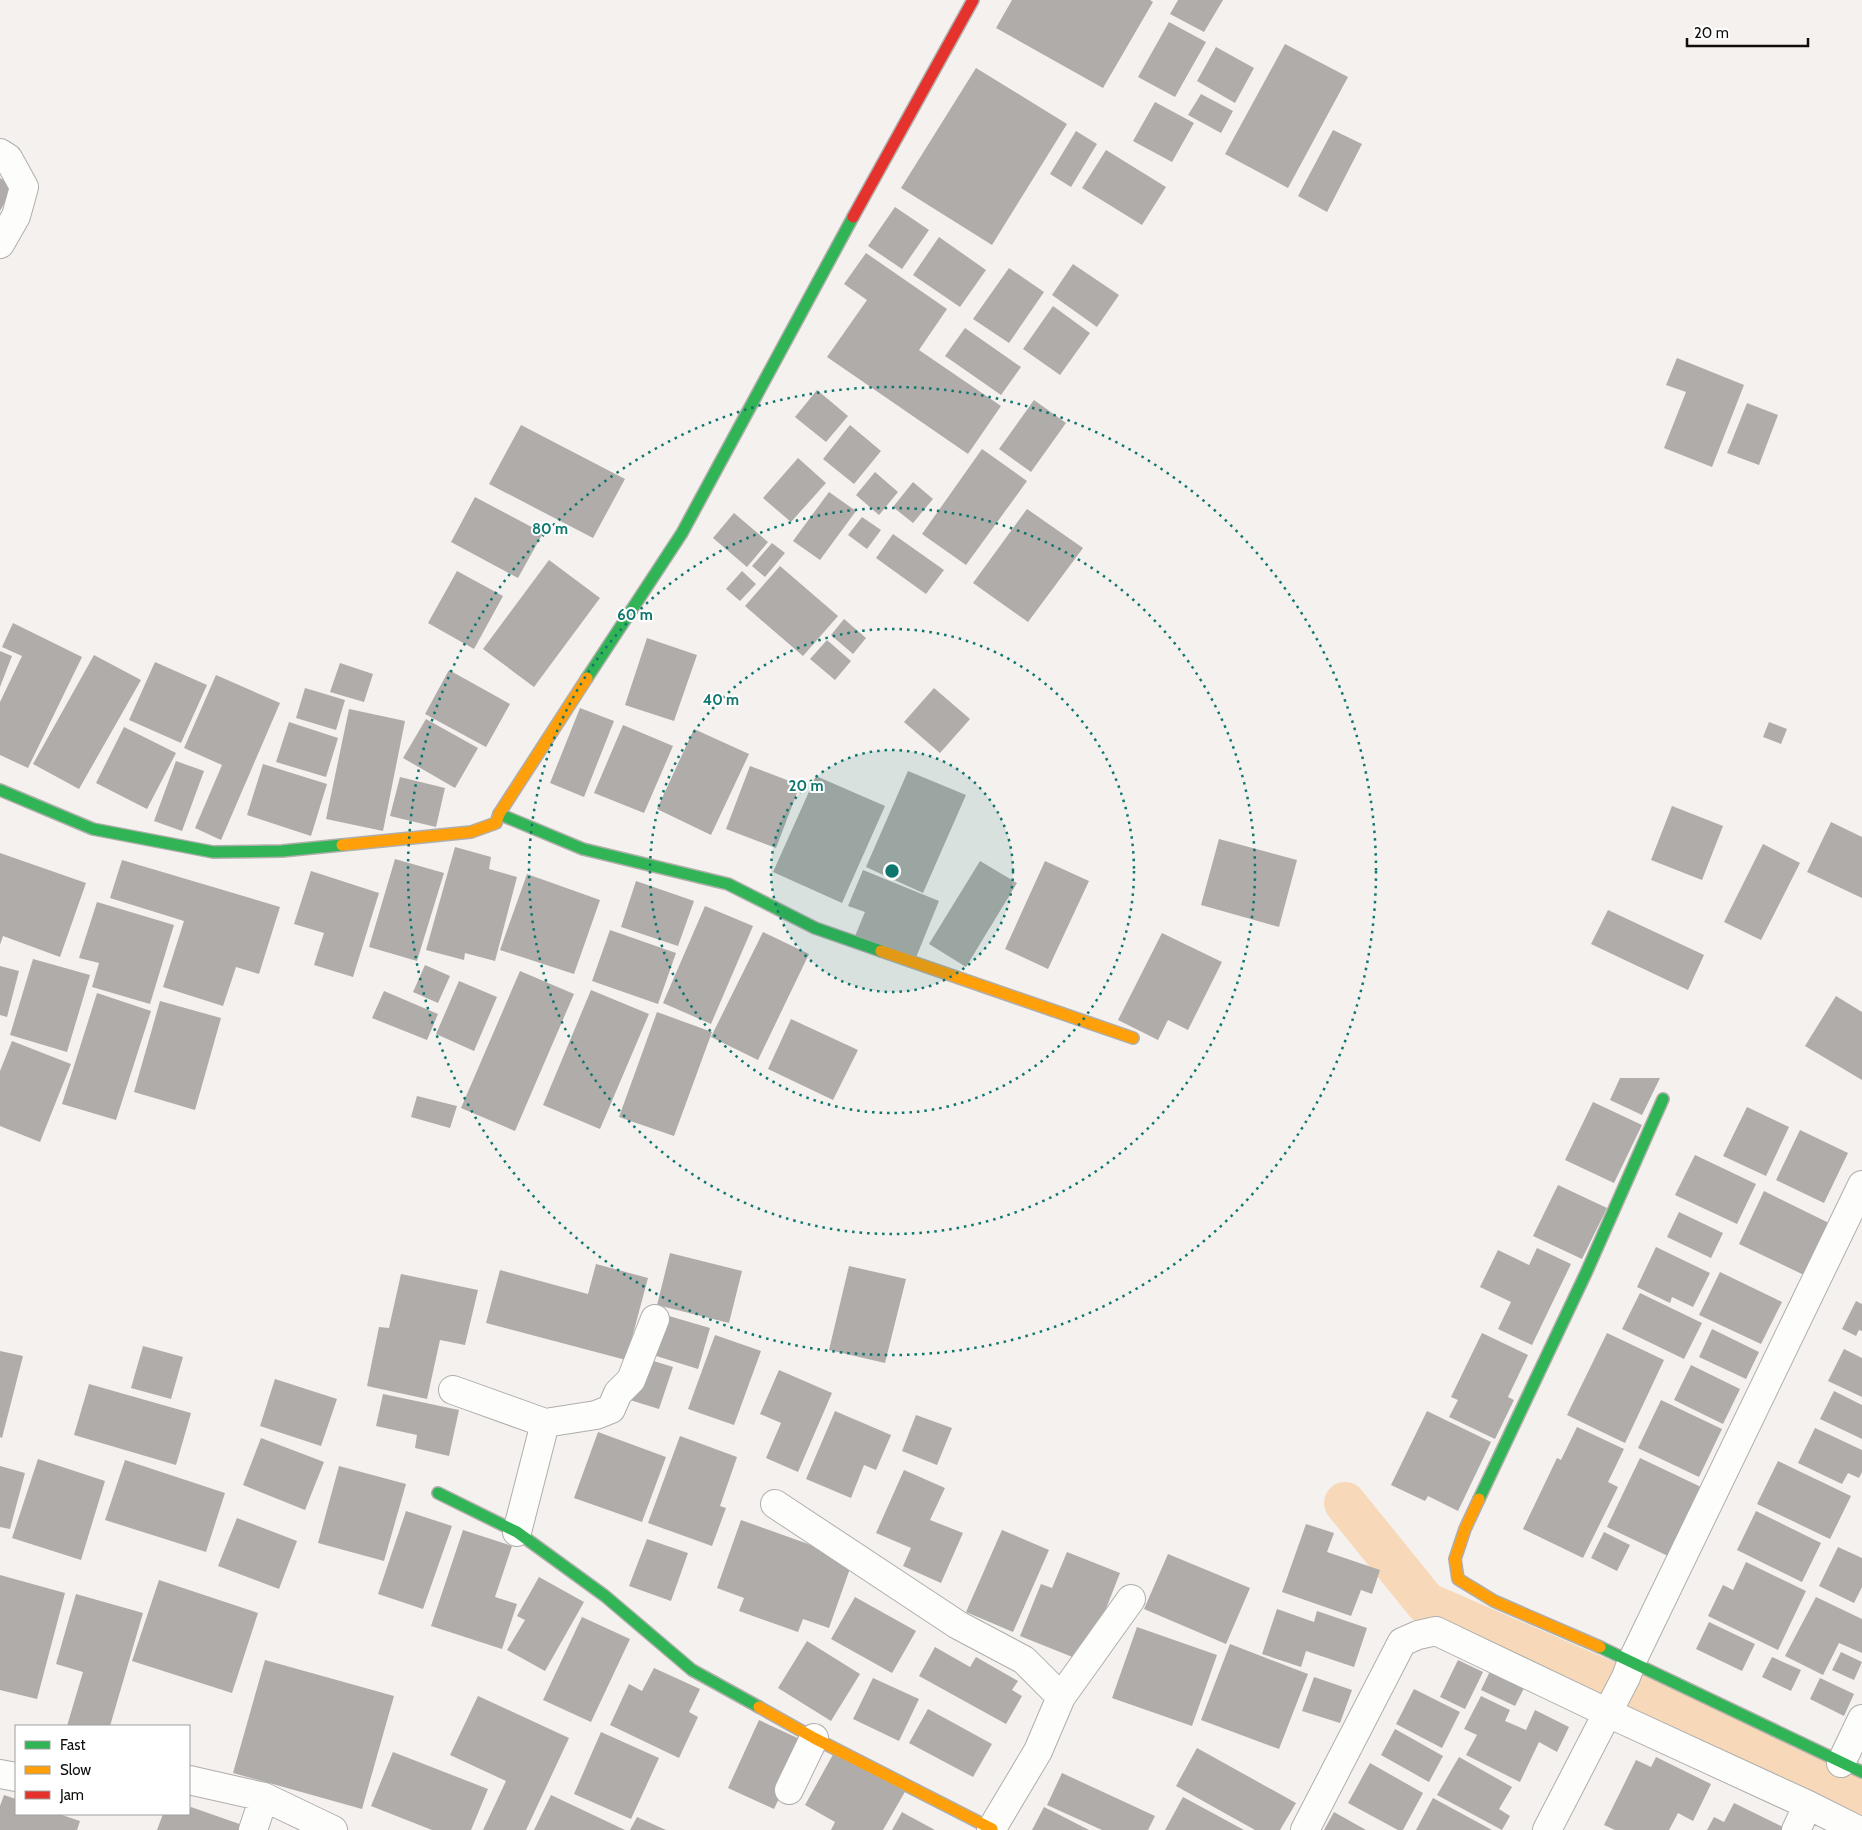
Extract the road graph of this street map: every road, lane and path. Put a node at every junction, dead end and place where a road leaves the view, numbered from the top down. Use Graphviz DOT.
graph roads {
  1 [pos="973,0"];
  2 [pos="0,153"];
  3 [pos="0,244"];
  4 [pos="0,790"];
  5 [pos="499,814"];
  6 [pos="1133,1038"];
  7 [pos="1663,1099"];
  8 [pos="1862,1185"];
  9 [pos="655,1319"];
  10 [pos="453,1390"];
  11 [pos="545,1423"];
  12 [pos="438,1493"];
  13 [pos="775,1504"];
  14 [pos="517,1532"];
  15 [pos="1131,1599"];
  16 [pos="1620,1687"];
  17 [pos="1061,1697"];
  18 [pos="1862,1719"];
  19 [pos="814,1738"];
  20 [pos="1851,1768"];
  21 [pos="0,1774"];
  22 [pos="15,1777"];
  23 [pos="190,1780"];
  24 [pos="789,1790"];
  25 [pos="264,1797"];
  26 [pos="1808,1805"];
  27 [pos="992,1829"];
  28 [pos="253,1830"];
  29 [pos="333,1830"];
  30 [pos="1305,1830"];
  31 [pos="1547,1830"];
  32 [pos="1796,1830"];
  33 [pos="1858,1830"];
  1 -- 5 [label="street"];
  2 -- 3 [label="street"];
  4 -- 5 [label="street"];
  5 -- 6 [label="street"];
  7 -- 16 [label="street"];
  8 -- 16 [label="street"];
  9 -- 11 [label="street"];
  10 -- 11 [label="street"];
  11 -- 14 [label="street"];
  12 -- 14 [label="street"];
  13 -- 17 [label="street"];
  14 -- 19 [label="street"];
  15 -- 17 [label="street"];
  16 -- 20 [label="street"];
  16 -- 26 [label="street"];
  16 -- 30 [label="street"];
  16 -- 31 [label="street"];
  17 -- 27 [label="street"];
  18 -- 20 [label="street"];
  19 -- 24 [label="street"];
  19 -- 27 [label="street"];
  21 -- 22 [label="street"];
  23 -- 25 [label="street"];
  25 -- 28 [label="street"];
  25 -- 29 [label="street"];
  26 -- 32 [label="street"];
  26 -- 33 [label="street"];
}
